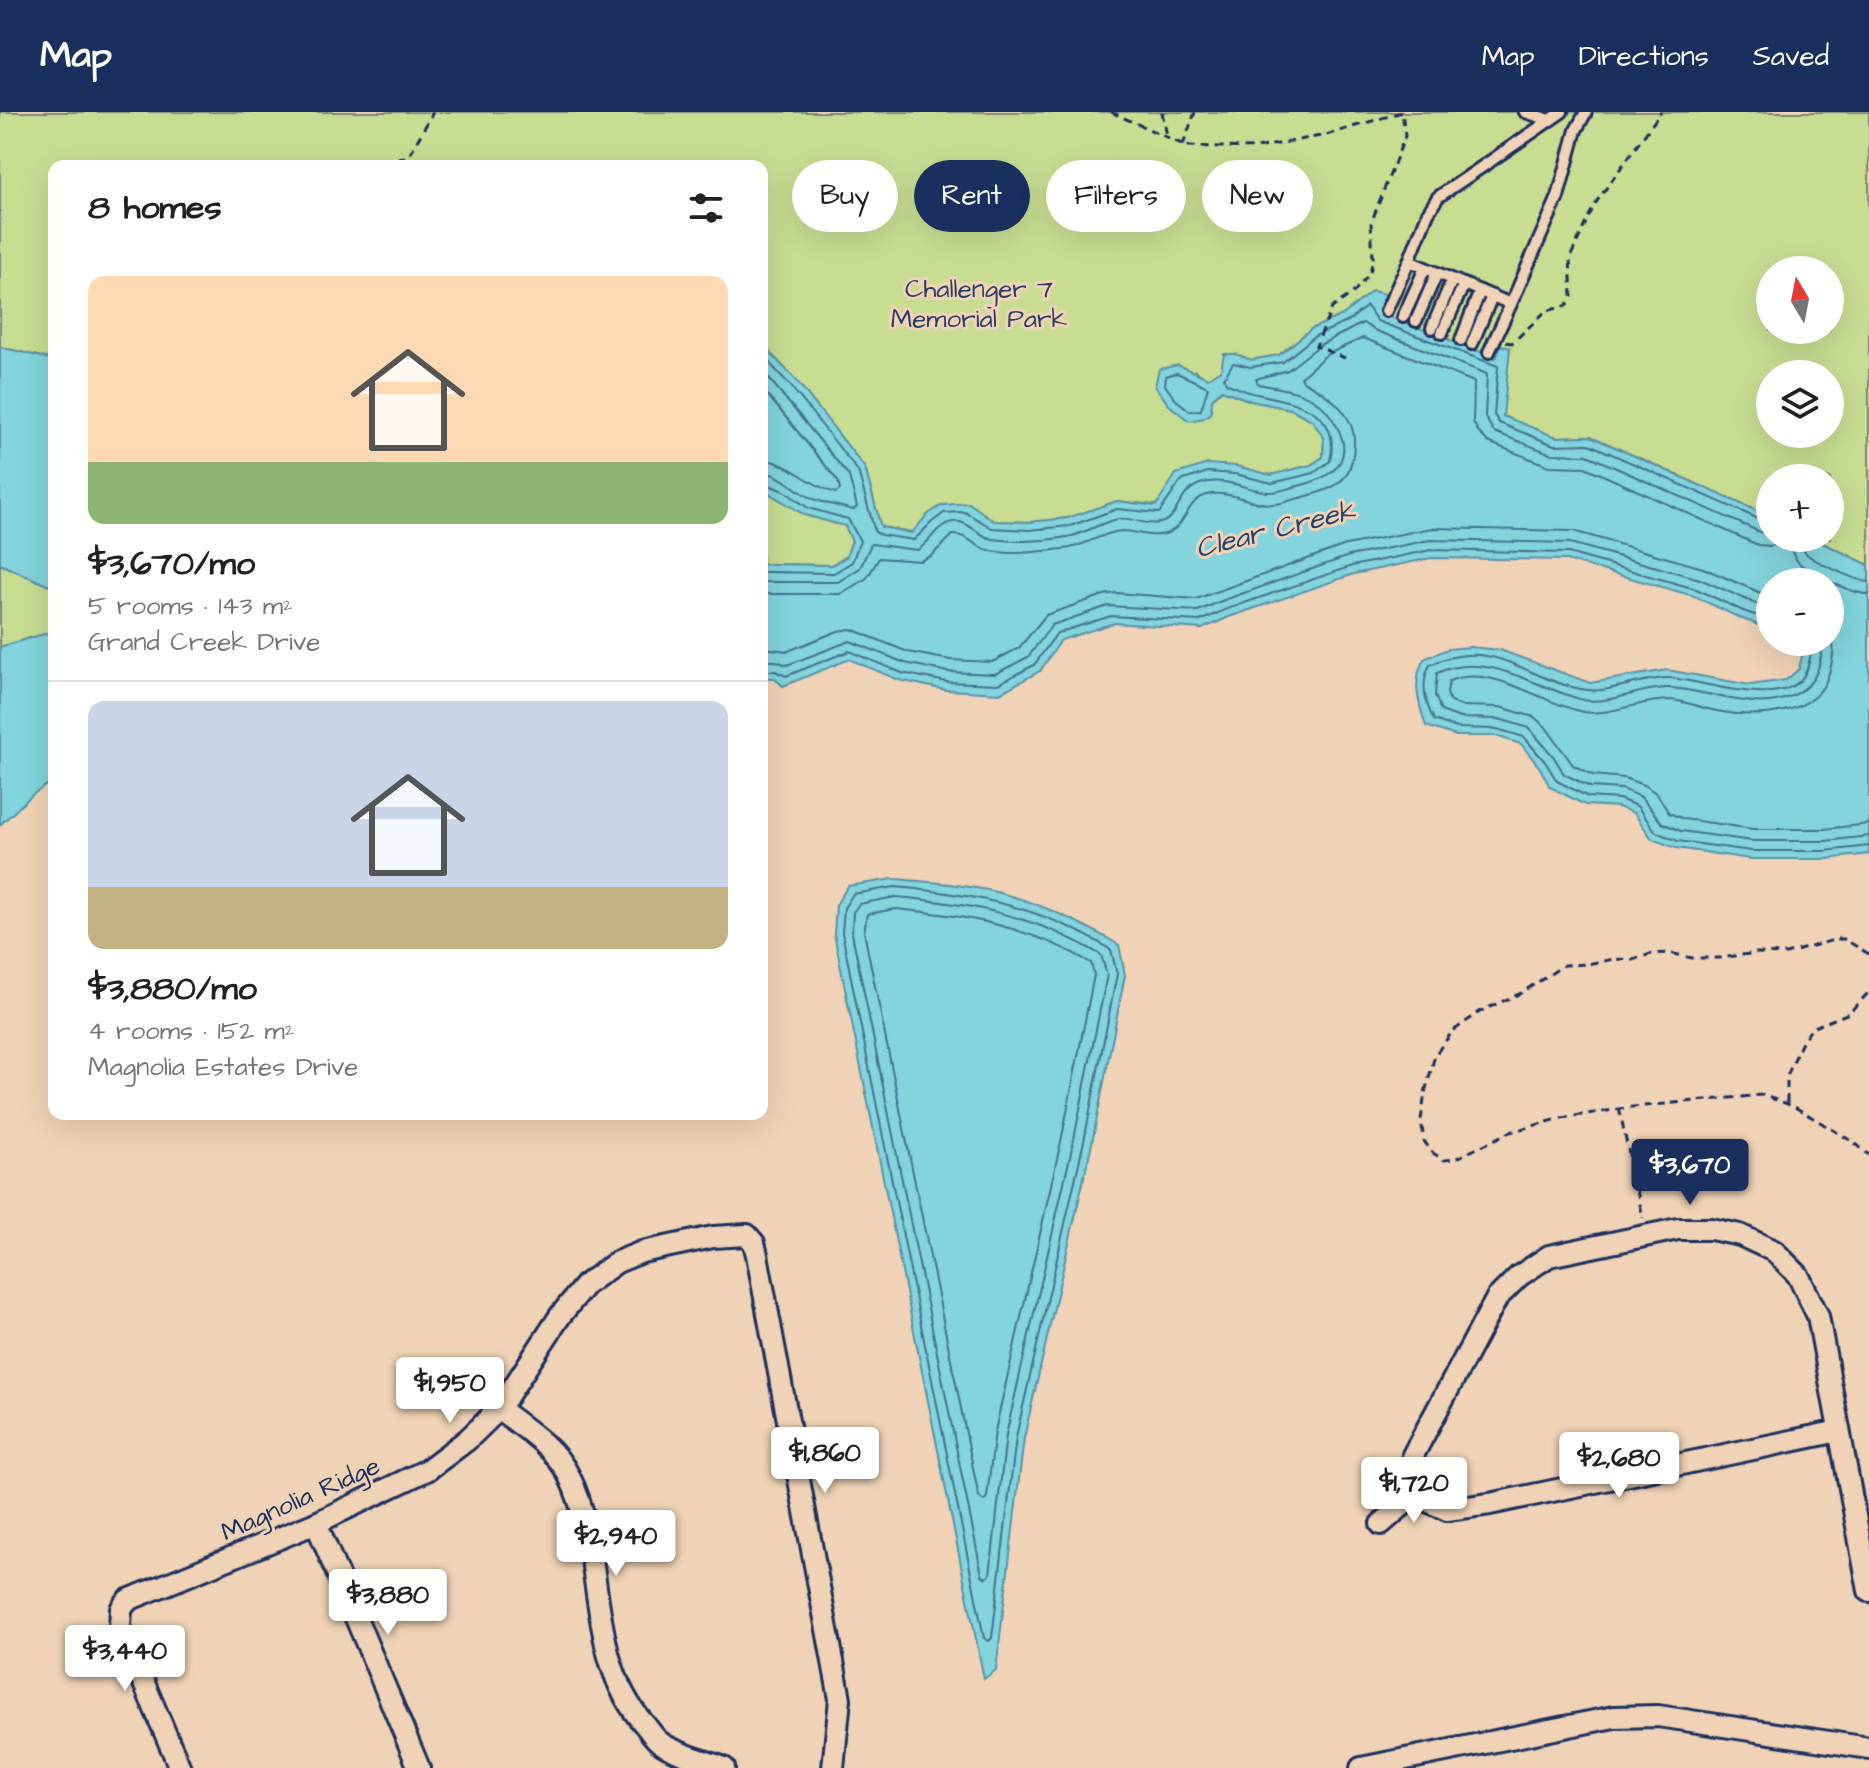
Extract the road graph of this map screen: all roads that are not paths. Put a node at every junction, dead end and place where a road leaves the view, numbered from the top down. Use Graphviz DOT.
graph roads {
  1 [pos="1525,112"];
  2 [pos="1562,112"];
  3 [pos="1586,112"];
  4 [pos="1550,120"];
  5 [pos="1409,261"];
  6 [pos="1425,268"];
  7 [pos="1437,273"];
  8 [pos="1452,280"];
  9 [pos="1464,284"];
  10 [pos="1480,291"];
  11 [pos="1492,296"];
  12 [pos="1511,304"];
  13 [pos="1386,311"];
  14 [pos="1403,317"];
  15 [pos="1416,321"];
  16 [pos="1489,352"];
  17 [pos="499,1409"];
  18 [pos="1839,1431"];
  19 [pos="1418,1492"];
  20 [pos="316,1523"];
  21 [pos="1381,1524"];
  22 [pos="1869,1591"];
  23 [pos="1869,1750"];
  24 [pos="180,1768"];
  25 [pos="419,1768"];
  26 [pos="724,1768"];
  27 [pos="833,1768"];
  28 [pos="1361,1768"];
  29 [pos="1865,1768"];
  1 -- 4 [label="lane"];
  2 -- 4 [label="lane"];
  3 -- 12 [label="lane"];
  4 -- 5 [label="lane"];
  5 -- 6 [label="lane"];
  5 -- 13 [label="lane"];
  6 -- 7 [label="lane"];
  6 -- 14 [label="lane"];
  7 -- 8 [label="lane"];
  7 -- 15 [label="lane"];
  8 -- 9 [label="lane"];
  8 -- 9 [label="lane"];
  9 -- 10 [label="lane"];
  10 -- 11 [label="lane"];
  10 -- 11 [label="lane"];
  11 -- 12 [label="lane"];
  12 -- 16 [label="lane"];
  17 -- 20 [label="street, Magnolia Ridge"];
  17 -- 26 [label="street"];
  17 -- 27 [label="street, Magnolia Ridge"];
  18 -- 19 [label="street"];
  18 -- 19 [label="street"];
  18 -- 22 [label="street"];
  19 -- 21 [label="street"];
  20 -- 24 [label="street, Magnolia Ridge"];
  20 -- 25 [label="street"];
  23 -- 28 [label="street"];
  23 -- 29 [label="street"];
}
